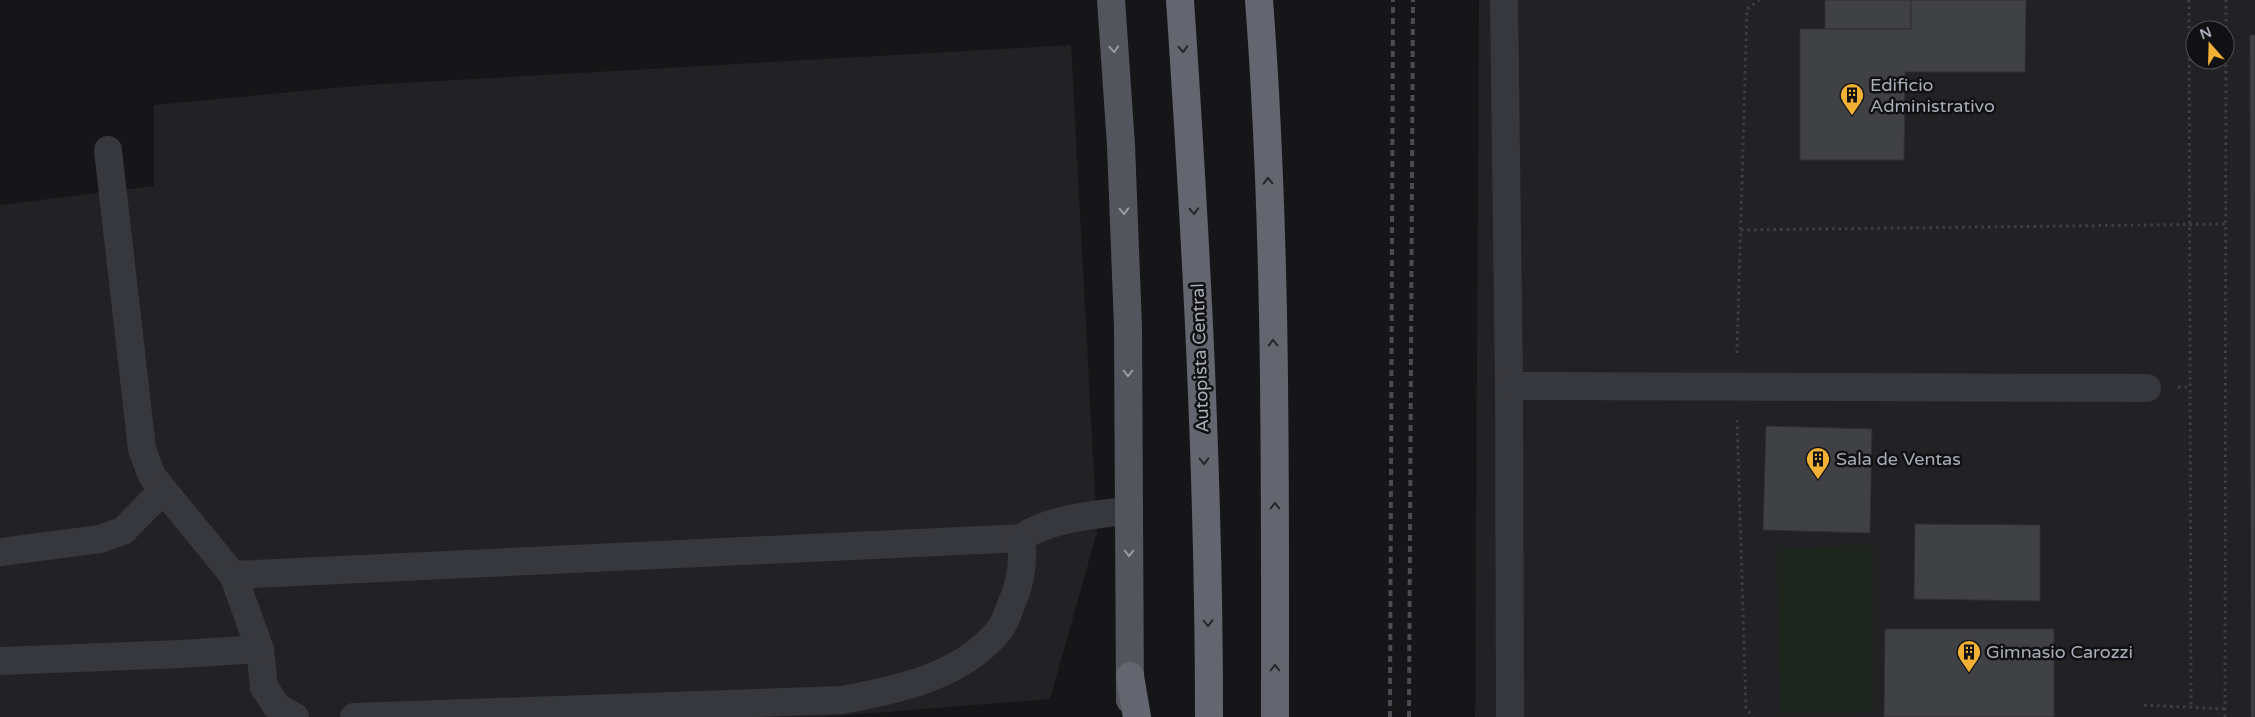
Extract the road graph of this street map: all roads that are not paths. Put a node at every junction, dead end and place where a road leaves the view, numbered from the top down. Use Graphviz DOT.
graph roads {
  1 [pos="1111,0"];
  2 [pos="1180,0"];
  3 [pos="1259,0"];
  4 [pos="1504,0"];
  5 [pos="108,150"];
  6 [pos="1510,386"];
  7 [pos="2147,388"];
  8 [pos="162,490"];
  9 [pos="1129,510"];
  10 [pos="1021,538"];
  11 [pos="0,552"];
  12 [pos="233,575"];
  13 [pos="260,649"];
  14 [pos="0,661"];
  15 [pos="1130,676"];
  16 [pos="295,717"];
  17 [pos="354,717"];
  18 [pos="1130,717"];
  19 [pos="1137,717"];
  20 [pos="1209,717"];
  21 [pos="1275,717"];
  22 [pos="1510,717"];
  1 -- 9 [label="main road, one-way"];
  2 -- 20 [label="highway, Autopista Central, one-way"];
  21 -- 3 [label="highway, one-way"];
  4 -- 6 [label="lane"];
  5 -- 8 [label="lane"];
  6 -- 7 [label="lane"];
  6 -- 22 [label="lane"];
  8 -- 11 [label="lane"];
  8 -- 12 [label="lane"];
  9 -- 10 [label="lane"];
  9 -- 15 [label="main road, one-way"];
  10 -- 12 [label="lane"];
  10 -- 17 [label="lane"];
  12 -- 13 [label="lane"];
  13 -- 14 [label="lane"];
  13 -- 16 [label="lane"];
  15 -- 18 [label="main road"];
  15 -- 19 [label="highway"];
}
